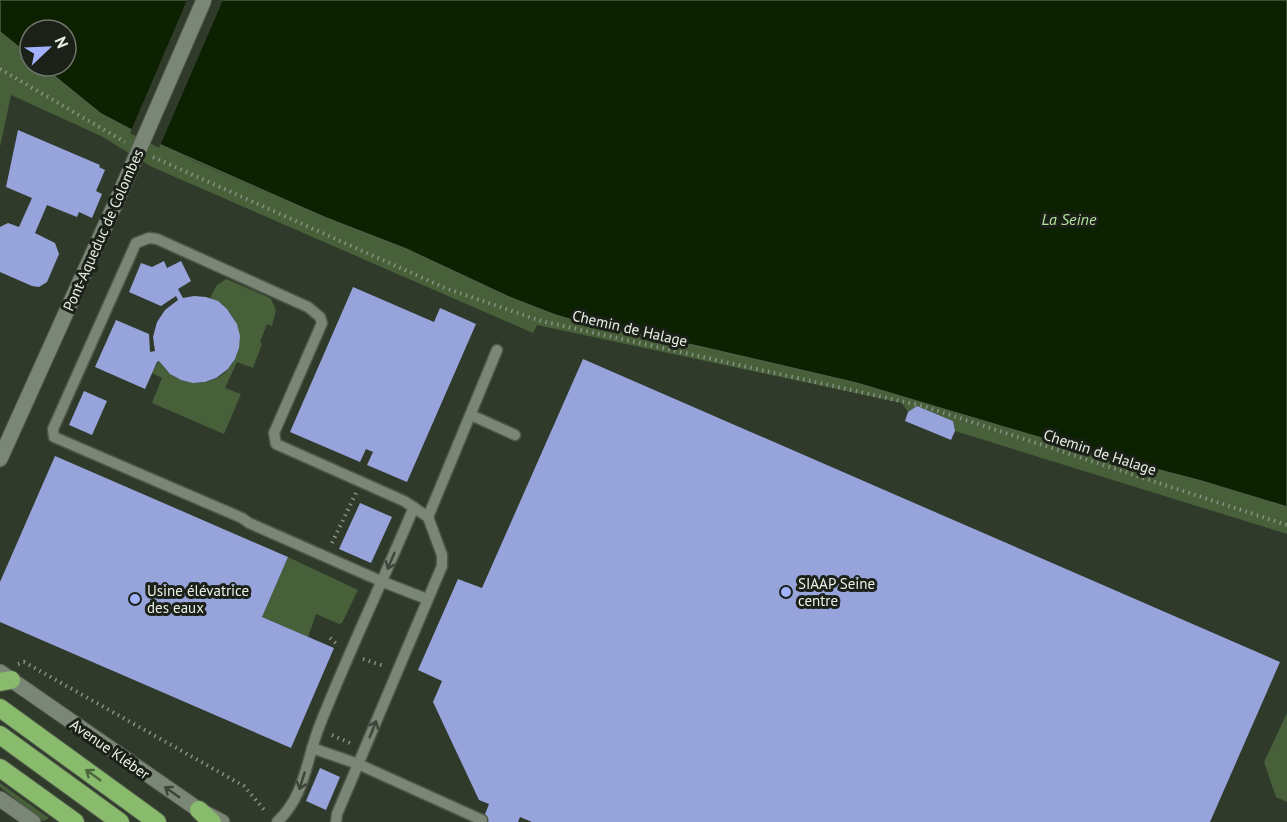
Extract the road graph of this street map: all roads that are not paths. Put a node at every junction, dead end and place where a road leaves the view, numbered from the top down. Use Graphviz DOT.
graph roads {
  1 [pos="204,0"];
  2 [pos="497,350"];
  3 [pos="471,415"];
  4 [pos="515,435"];
  5 [pos="0,459"];
  6 [pos="414,507"];
  7 [pos="428,517"];
  8 [pos="382,582"];
  9 [pos="428,599"];
  10 [pos="6,675"];
  11 [pos="0,708"];
  12 [pos="0,735"];
  13 [pos="312,748"];
  14 [pos="358,764"];
  15 [pos="0,768"];
  16 [pos="0,799"];
  17 [pos="206,816"];
  18 [pos="482,820"];
  19 [pos="33,822"];
  20 [pos="75,822"];
  21 [pos="120,822"];
  22 [pos="157,822"];
  23 [pos="222,822"];
  24 [pos="277,822"];
  25 [pos="336,822"];
  1 -- 5 [label="street, Pont-Aqueduc de Colombes, bridge"];
  2 -- 3 [label="lane"];
  3 -- 4 [label="lane"];
  3 -- 7 [label="lane"];
  6 -- 7 [label="lane"];
  6 -- 8 [label="lane, one-way"];
  6 -- 8 [label="lane"];
  7 -- 9 [label="lane"];
  8 -- 9 [label="lane"];
  8 -- 13 [label="lane"];
  14 -- 9 [label="lane, one-way"];
  17 -- 10 [label="street, Avenue Kléber, one-way"];
  22 -- 11 [label="highway, one-way"];
  12 -- 21 [label="highway"];
  13 -- 14 [label="lane"];
  13 -- 24 [label="lane, one-way"];
  14 -- 18 [label="lane"];
  14 -- 25 [label="lane"];
  15 -- 20 [label="highway"];
  16 -- 19 [label="street"];
  17 -- 23 [label="street, Avenue Kléber"];
}
